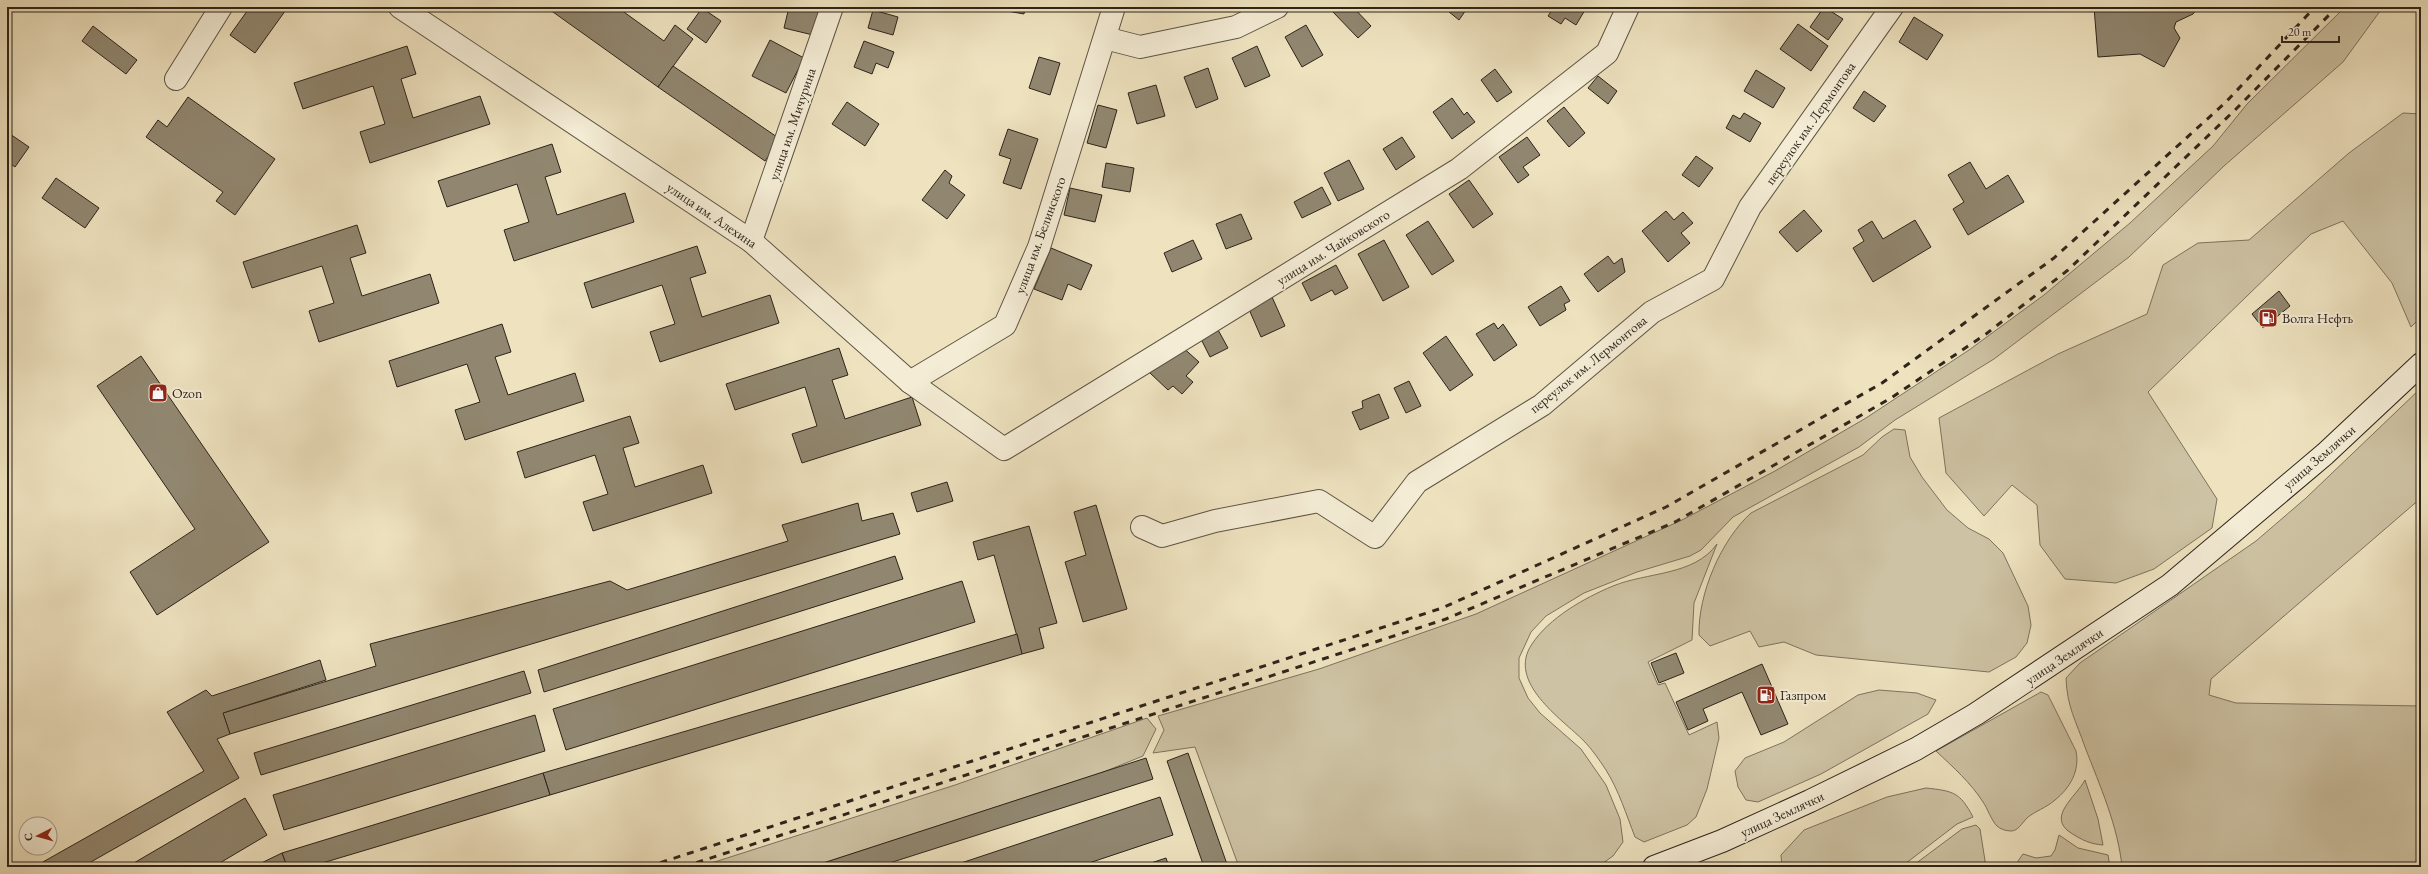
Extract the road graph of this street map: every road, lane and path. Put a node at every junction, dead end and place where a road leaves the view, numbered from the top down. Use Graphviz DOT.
graph roads {
  1 [pos="221,7"];
  2 [pos="400,7"];
  3 [pos="832,7"];
  4 [pos="1114,7"];
  5 [pos="1276,7"];
  6 [pos="1628,7"];
  7 [pos="1892,7"];
  8 [pos="1105,38"];
  9 [pos="176,79"];
  10 [pos="751,240"];
  11 [pos="2421,364"];
  12 [pos="910,382"];
  13 [pos="1004,449"];
  14 [pos="1142,528"];
  15 [pos="1654,867"];
  1 -- 9 [label="street"];
  2 -- 10 [label="street, улица им. Алехина"];
  3 -- 10 [label="street, улица им. Мичурина"];
  4 -- 8 [label="street, улица им. Белинского"];
  5 -- 8 [label="street"];
  6 -- 13 [label="street, улица им. Чайковского"];
  7 -- 14 [label="street, переулок им. Лермонтова"];
  8 -- 12 [label="street, улица им. Белинского"];
  10 -- 12 [label="street, улица им. Алехина"];
  11 -- 15 [label="street, улица Землячки"];
  12 -- 13 [label="street, улица им. Алехина"];
}
